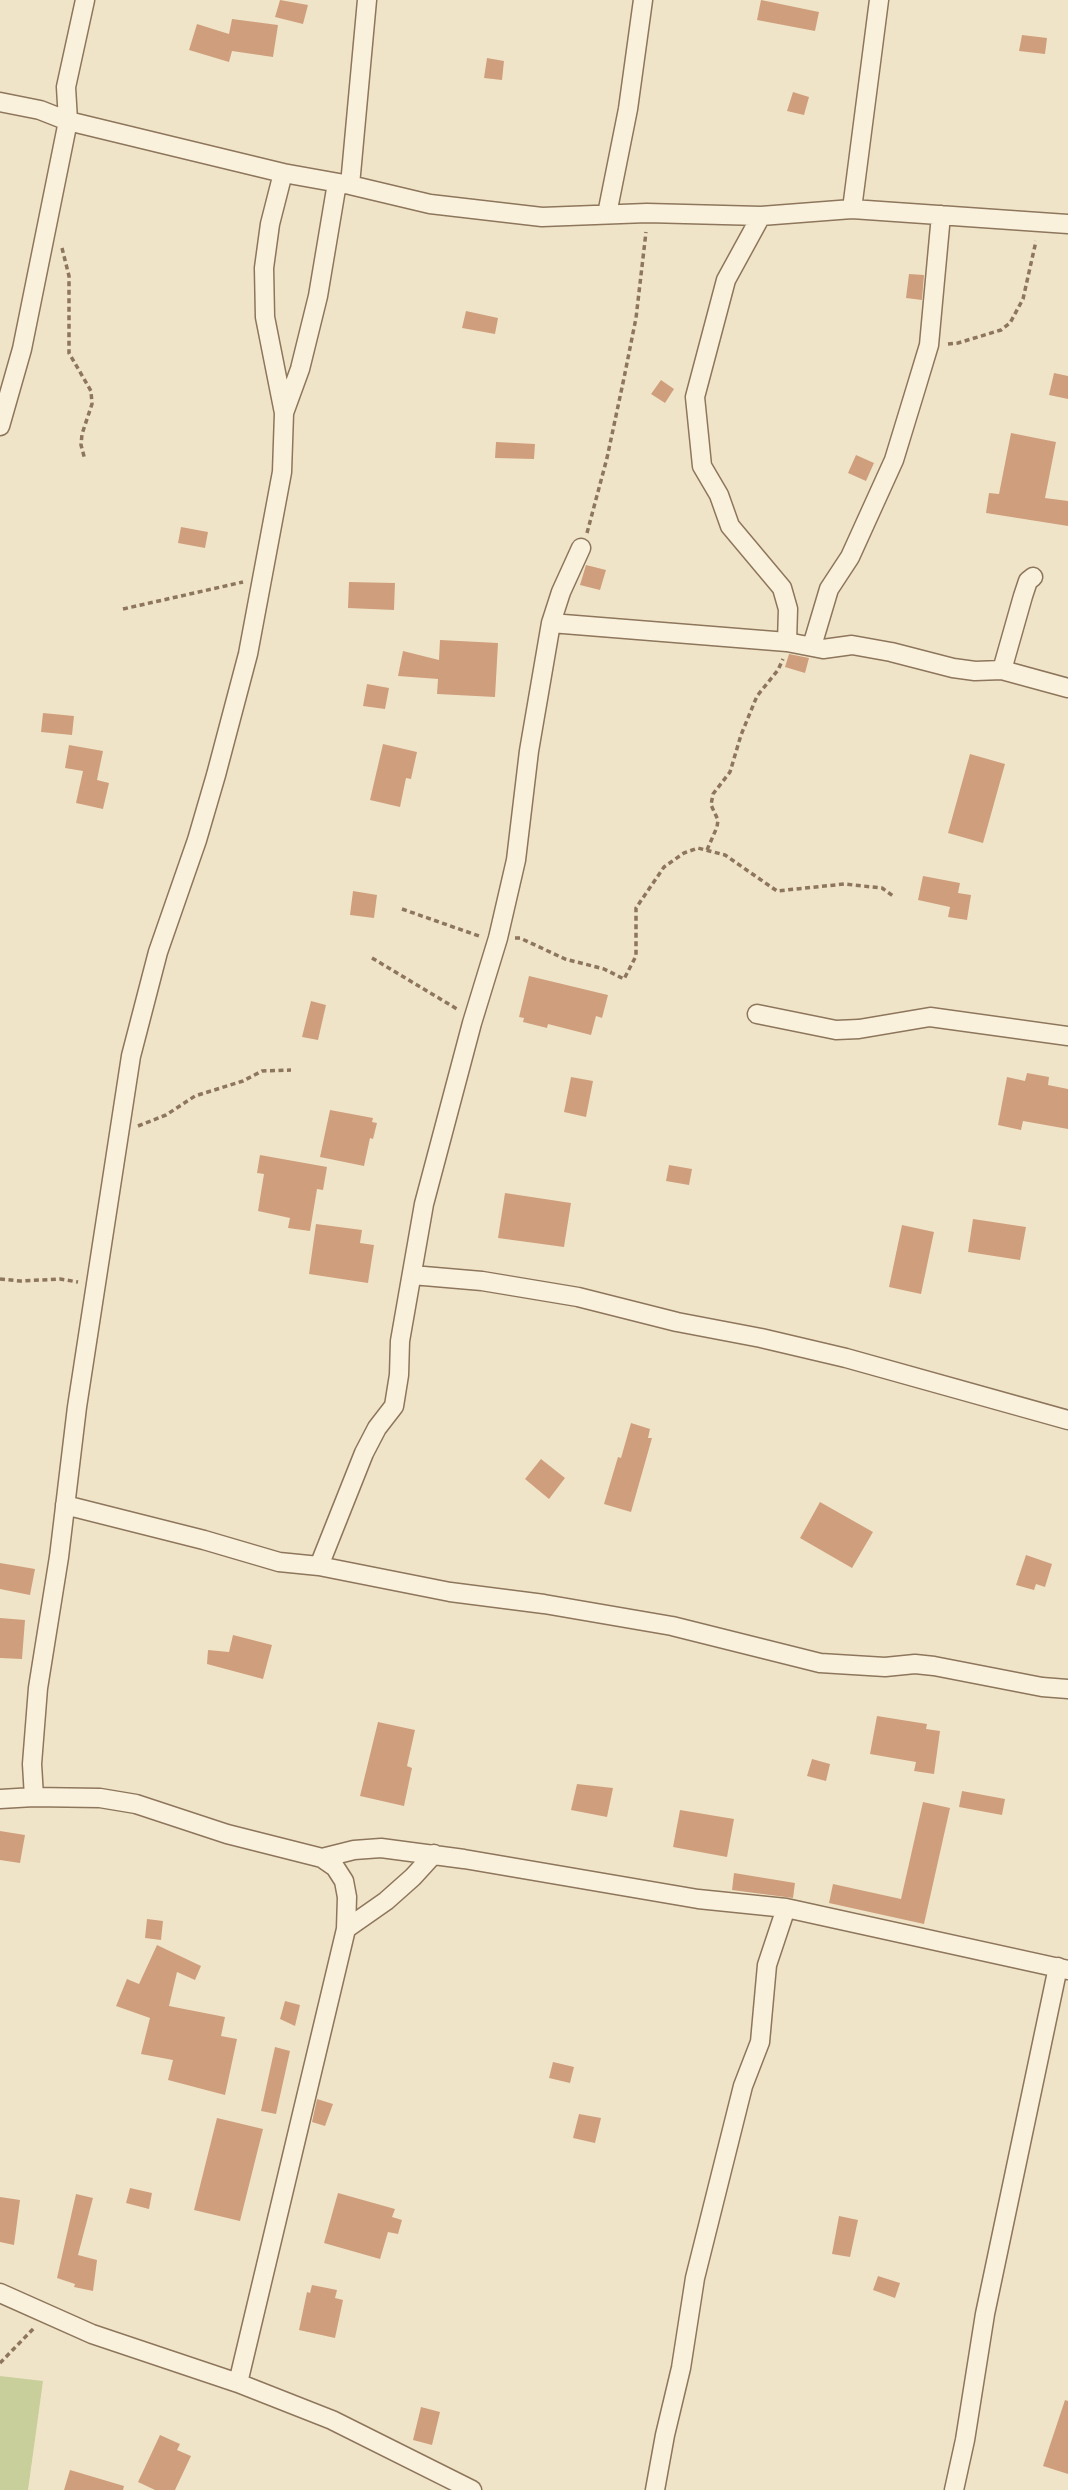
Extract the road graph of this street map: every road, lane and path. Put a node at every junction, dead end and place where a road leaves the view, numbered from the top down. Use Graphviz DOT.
graph roads {
  1 [pos="85,0"];
  2 [pos="367,0"];
  3 [pos="643,0"];
  4 [pos="879,0"];
  5 [pos="0,102"];
  6 [pos="68,121"];
  7 [pos="283,173"];
  8 [pos="343,184"];
  9 [pos="852,209"];
  10 [pos="607,214"];
  11 [pos="648,214"];
  12 [pos="941,215"];
  13 [pos="761,216"];
  14 [pos="1040,223"];
  15 [pos="1068,224"];
  16 [pos="60,240"];
  17 [pos="929,345"];
  18 [pos="284,412"];
  19 [pos="0,426"];
  20 [pos="85,460"];
  21 [pos="581,548"];
  22 [pos="1033,577"];
  23 [pos="262,578"];
  24 [pos="123,609"];
  25 [pos="551,623"];
  26 [pos="787,642"];
  27 [pos="812,646"];
  28 [pos="1002,670"];
  29 [pos="1068,688"];
  30 [pos="707,850"];
  31 [pos="893,896"];
  32 [pos="402,908"];
  33 [pos="498,938"];
  34 [pos="372,958"];
  35 [pos="757,1014"];
  36 [pos="472,1023"];
  37 [pos="1068,1036"];
  38 [pos="291,1070"];
  39 [pos="118,1129"];
  40 [pos="412,1275"];
  41 [pos="0,1279"];
  42 [pos="96,1285"];
  43 [pos="1068,1420"];
  44 [pos="65,1505"];
  45 [pos="319,1566"];
  46 [pos="1068,1689"];
  47 [pos="34,1797"];
  48 [pos="0,1799"];
  49 [pos="434,1854"];
  50 [pos="322,1858"];
  51 [pos="786,1908"];
  52 [pos="346,1929"];
  53 [pos="1063,1968"];
  54 [pos="0,2294"];
  55 [pos="46,2315"];
  56 [pos="0,2363"];
  57 [pos="238,2383"];
  58 [pos="472,2490"];
  59 [pos="655,2490"];
  60 [pos="954,2490"];
  1 -- 6 [label="street"];
  2 -- 8 [label="street"];
  3 -- 10 [label="street"];
  4 -- 9 [label="street"];
  5 -- 6 [label="street"];
  6 -- 7 [label="street"];
  6 -- 19 [label="street"];
  7 -- 8 [label="street"];
  7 -- 18 [label="street"];
  8 -- 10 [label="street"];
  8 -- 18 [label="street"];
  9 -- 12 [label="street"];
  9 -- 13 [label="street"];
  10 -- 11 [label="street"];
  11 -- 13 [label="street"];
  11 -- 21 [label="path"];
  12 -- 14 [label="street"];
  12 -- 17 [label="street"];
  13 -- 26 [label="street"];
  14 -- 15 [label="street"];
  14 -- 17 [label="path"];
  16 -- 20 [label="path"];
  17 -- 27 [label="street"];
  18 -- 23 [label="street"];
  21 -- 25 [label="street"];
  22 -- 28 [label="street"];
  23 -- 24 [label="path"];
  23 -- 39 [label="street"];
  25 -- 26 [label="street"];
  25 -- 33 [label="street"];
  26 -- 27 [label="street"];
  26 -- 30 [label="path"];
  27 -- 28 [label="street"];
  28 -- 29 [label="street"];
  30 -- 31 [label="path"];
  30 -- 33 [label="path"];
  32 -- 33 [label="path"];
  33 -- 36 [label="street"];
  34 -- 36 [label="path"];
  35 -- 37 [label="street"];
  36 -- 40 [label="street"];
  38 -- 39 [label="path"];
  39 -- 42 [label="street"];
  40 -- 43 [label="street"];
  40 -- 45 [label="street"];
  41 -- 42 [label="path"];
  42 -- 44 [label="street"];
  44 -- 45 [label="street"];
  44 -- 47 [label="street"];
  45 -- 46 [label="street"];
  47 -- 48 [label="street"];
  47 -- 50 [label="street"];
  49 -- 50 [label="street"];
  49 -- 51 [label="street"];
  49 -- 52 [label="street"];
  50 -- 52 [label="street"];
  51 -- 53 [label="street"];
  51 -- 59 [label="street"];
  52 -- 57 [label="street"];
  53 -- 60 [label="street"];
  54 -- 55 [label="street"];
  55 -- 56 [label="path"];
  55 -- 57 [label="street"];
  57 -- 58 [label="street"];
}
